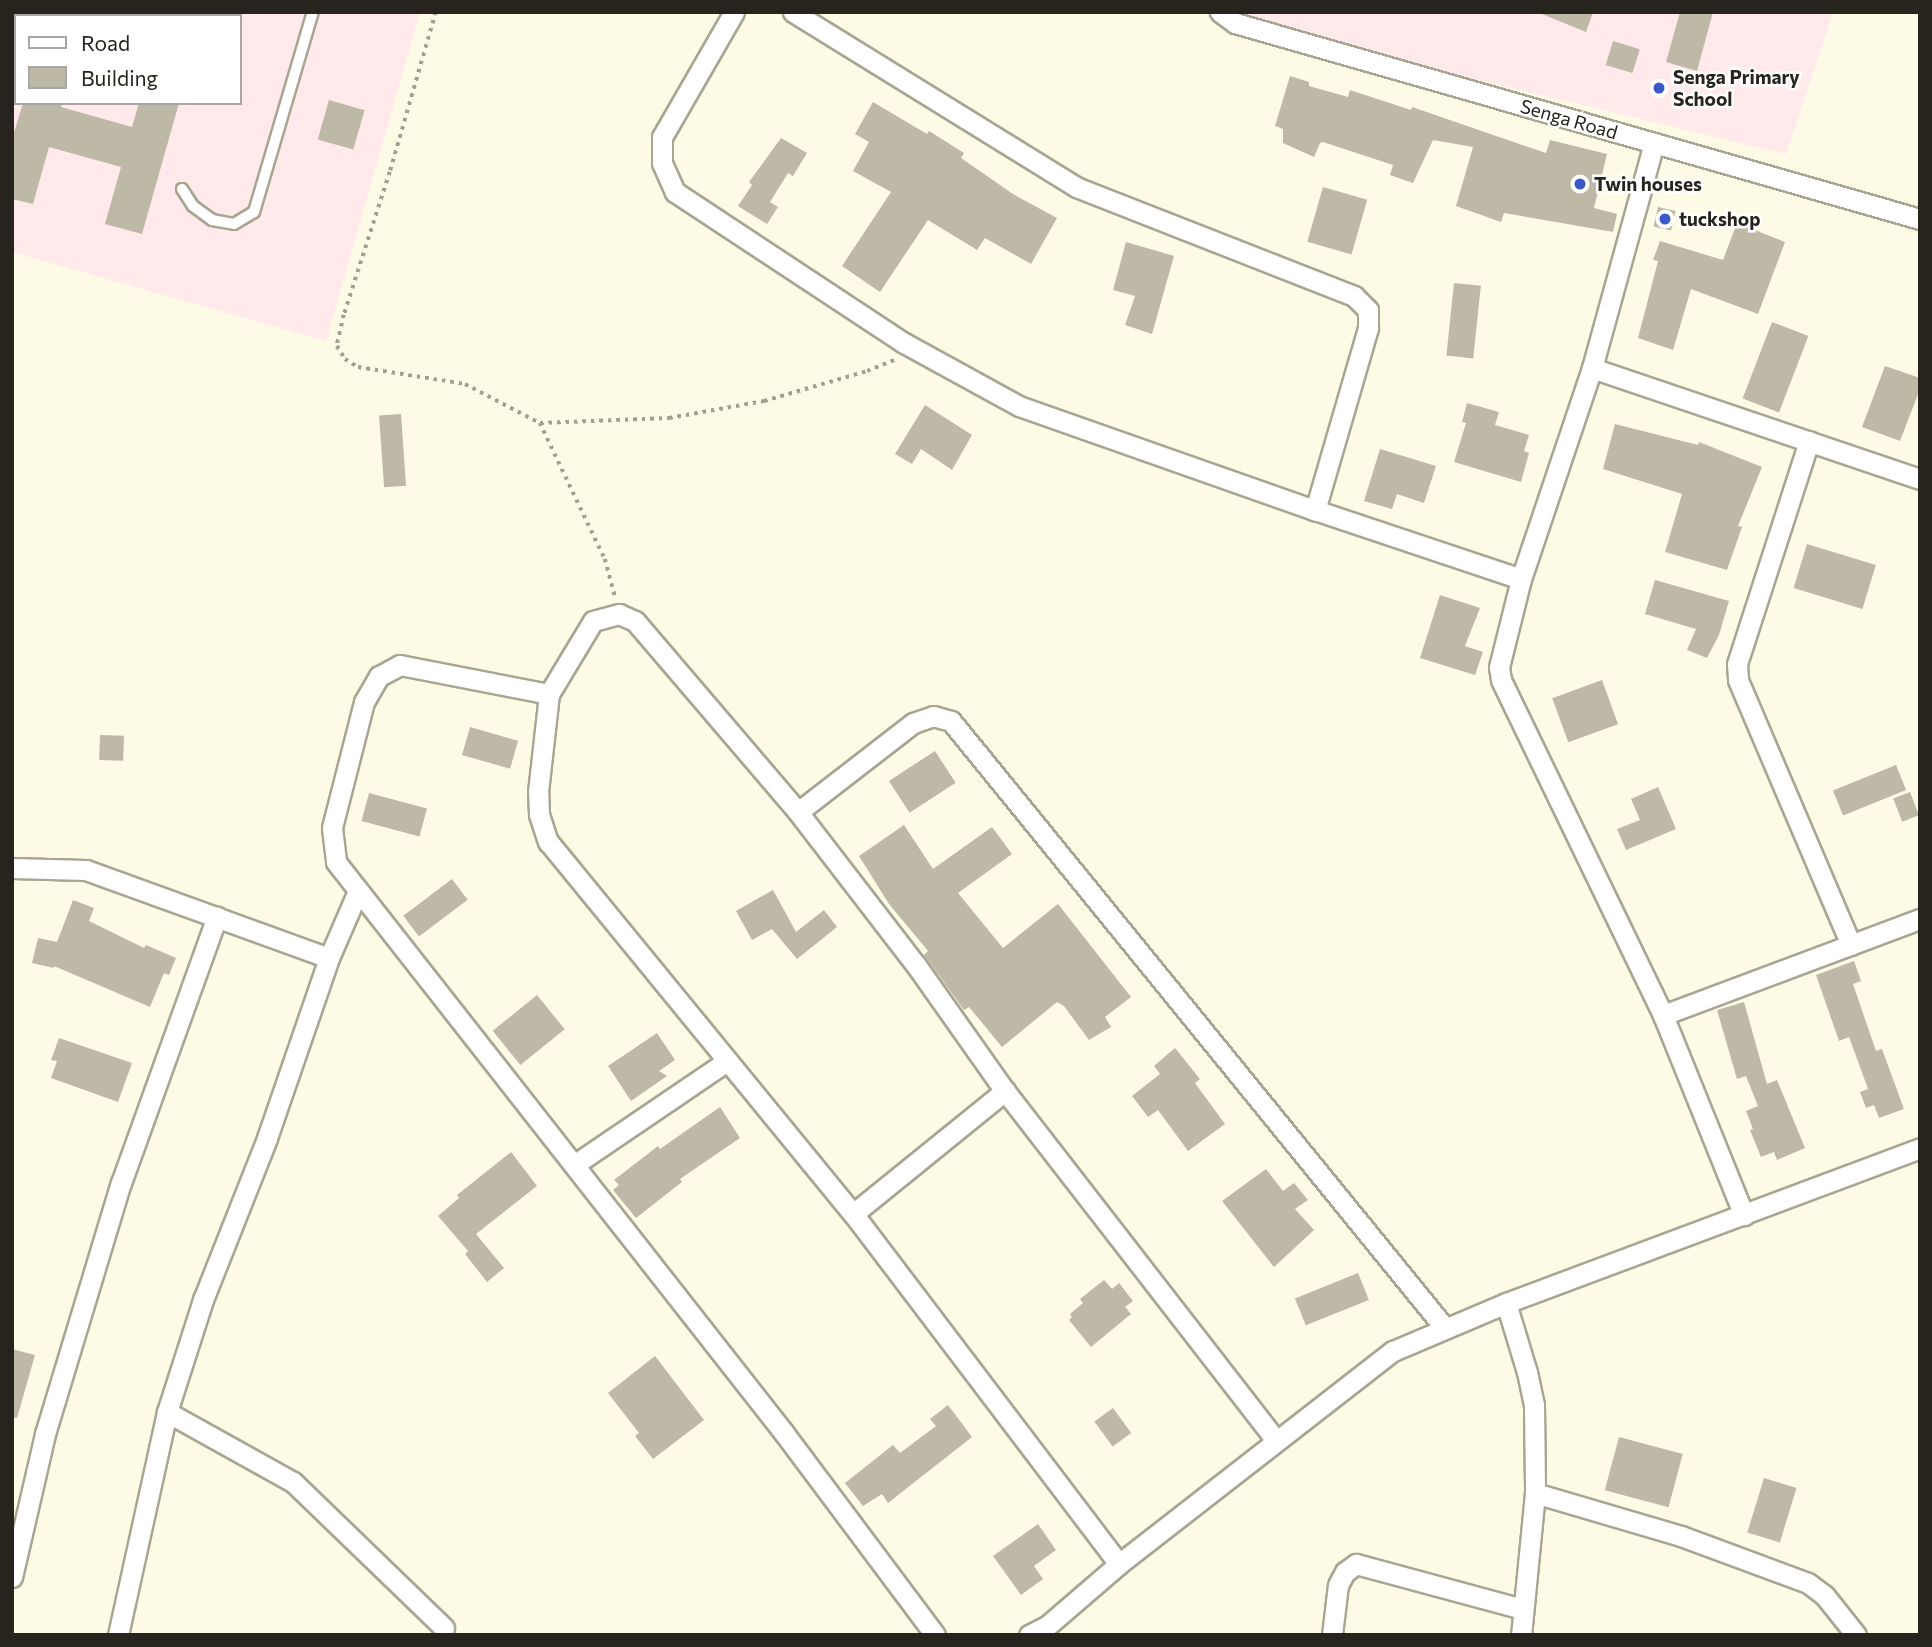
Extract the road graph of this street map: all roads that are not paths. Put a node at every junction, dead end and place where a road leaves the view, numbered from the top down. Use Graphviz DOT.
graph roads {
  1 [pos="313,12"];
  2 [pos="734,12"];
  3 [pos="793,12"];
  4 [pos="1220,12"];
  5 [pos="1654,143"];
  6 [pos="182,189"];
  7 [pos="1920,219"];
  8 [pos="1592,368"];
  9 [pos="1809,441"];
  10 [pos="1920,479"];
  11 [pos="1315,510"];
  12 [pos="1521,579"];
  13 [pos="549,694"];
  14 [pos="798,812"];
  15 [pos="12,868"];
  16 [pos="358,891"];
  17 [pos="217,917"];
  18 [pos="1920,919"];
  19 [pos="1850,945"];
  20 [pos="329,958"];
  21 [pos="1663,1015"];
  22 [pos="727,1061"];
  23 [pos="1005,1091"];
  24 [pos="1920,1148"];
  25 [pos="574,1165"];
  26 [pos="853,1214"];
  27 [pos="1744,1215"];
  28 [pos="1506,1303"];
  29 [pos="1444,1327"];
  30 [pos="167,1412"];
  31 [pos="1276,1440"];
  32 [pos="1535,1493"];
  33 [pos="1119,1564"];
  34 [pos="12,1577"];
  35 [pos="1523,1609"];
  36 [pos="444,1628"];
  37 [pos="118,1635"];
  38 [pos="935,1635"];
  39 [pos="1029,1635"];
  40 [pos="1332,1635"];
  41 [pos="1521,1635"];
  42 [pos="1856,1635"];
  1 -- 6 [label="lane"];
  2 -- 11 [label="street"];
  3 -- 11 [label="street"];
  4 -- 5 [label="street, Senga Road"];
  5 -- 7 [label="street, Senga Road"];
  5 -- 8 [label="street"];
  8 -- 9 [label="street"];
  8 -- 12 [label="street"];
  9 -- 10 [label="street"];
  9 -- 19 [label="street"];
  11 -- 12 [label="street"];
  12 -- 21 [label="street"];
  13 -- 14 [label="street"];
  13 -- 16 [label="street"];
  13 -- 22 [label="street"];
  14 -- 23 [label="street"];
  14 -- 29 [label="street"];
  15 -- 17 [label="street"];
  16 -- 20 [label="street"];
  16 -- 25 [label="street"];
  17 -- 20 [label="street"];
  17 -- 34 [label="street"];
  18 -- 19 [label="street"];
  19 -- 21 [label="street"];
  20 -- 30 [label="street"];
  21 -- 27 [label="street"];
  22 -- 25 [label="street"];
  22 -- 26 [label="street"];
  23 -- 26 [label="street"];
  23 -- 31 [label="street"];
  24 -- 27 [label="street"];
  25 -- 38 [label="street"];
  26 -- 33 [label="street"];
  27 -- 28 [label="street"];
  28 -- 29 [label="street"];
  28 -- 32 [label="street"];
  29 -- 31 [label="street"];
  30 -- 36 [label="street"];
  30 -- 37 [label="street"];
  31 -- 33 [label="street"];
  32 -- 35 [label="street"];
  32 -- 42 [label="street"];
  33 -- 39 [label="street"];
  35 -- 40 [label="street"];
  35 -- 41 [label="street"];
}
